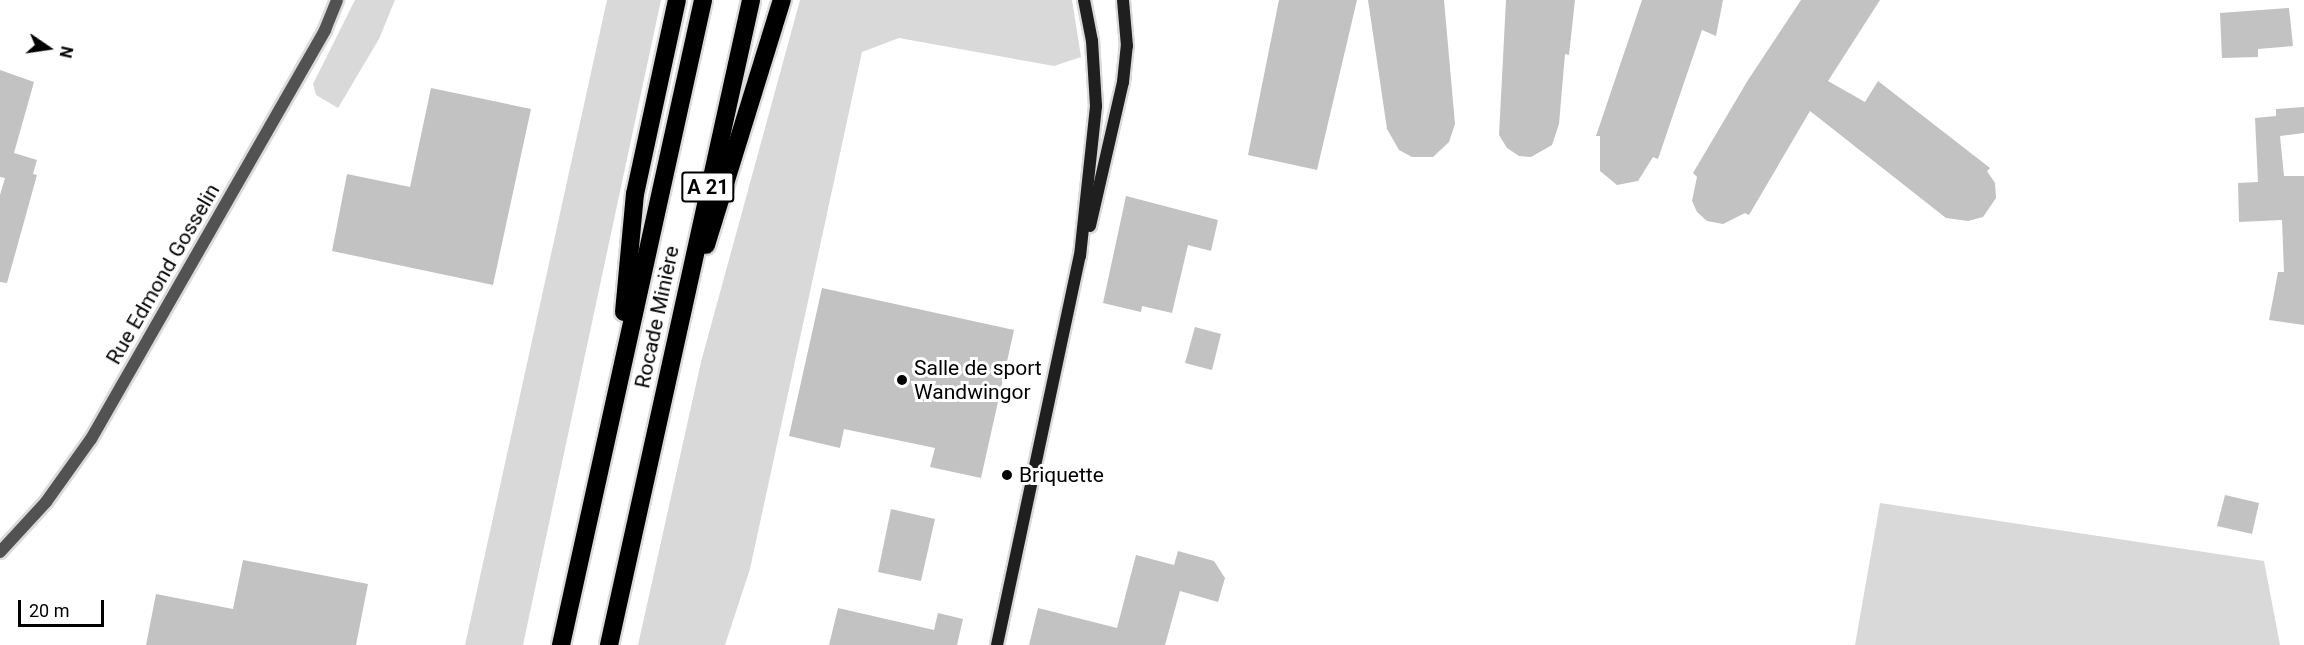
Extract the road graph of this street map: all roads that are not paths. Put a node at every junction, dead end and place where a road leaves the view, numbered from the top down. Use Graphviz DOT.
graph roads {
  1 [pos="337,0"];
  2 [pos="677,0"];
  3 [pos="703,0"];
  4 [pos="751,0"];
  5 [pos="782,0"];
  6 [pos="1084,0"];
  7 [pos="1123,0"];
  8 [pos="1080,256"];
  9 [pos="620,370"];
  10 [pos="667,374"];
  11 [pos="0,552"];
  12 [pos="561,645"];
  13 [pos="609,645"];
  14 [pos="997,645"];
  1 -- 11 [label="street, Rue Edmond Gosselin"];
  2 -- 9 [label="highway"];
  3 -- 9 [label="highway, Rocade Minière / A 21"];
  4 -- 10 [label="highway, Rocade Minière / A 21"];
  5 -- 10 [label="highway"];
  6 -- 8 [label="street"];
  7 -- 8 [label="street"];
  8 -- 14 [label="street"];
  9 -- 12 [label="highway, Rocade Minière / A 21"];
  10 -- 13 [label="highway, Rocade Minière / A 21"];
}
